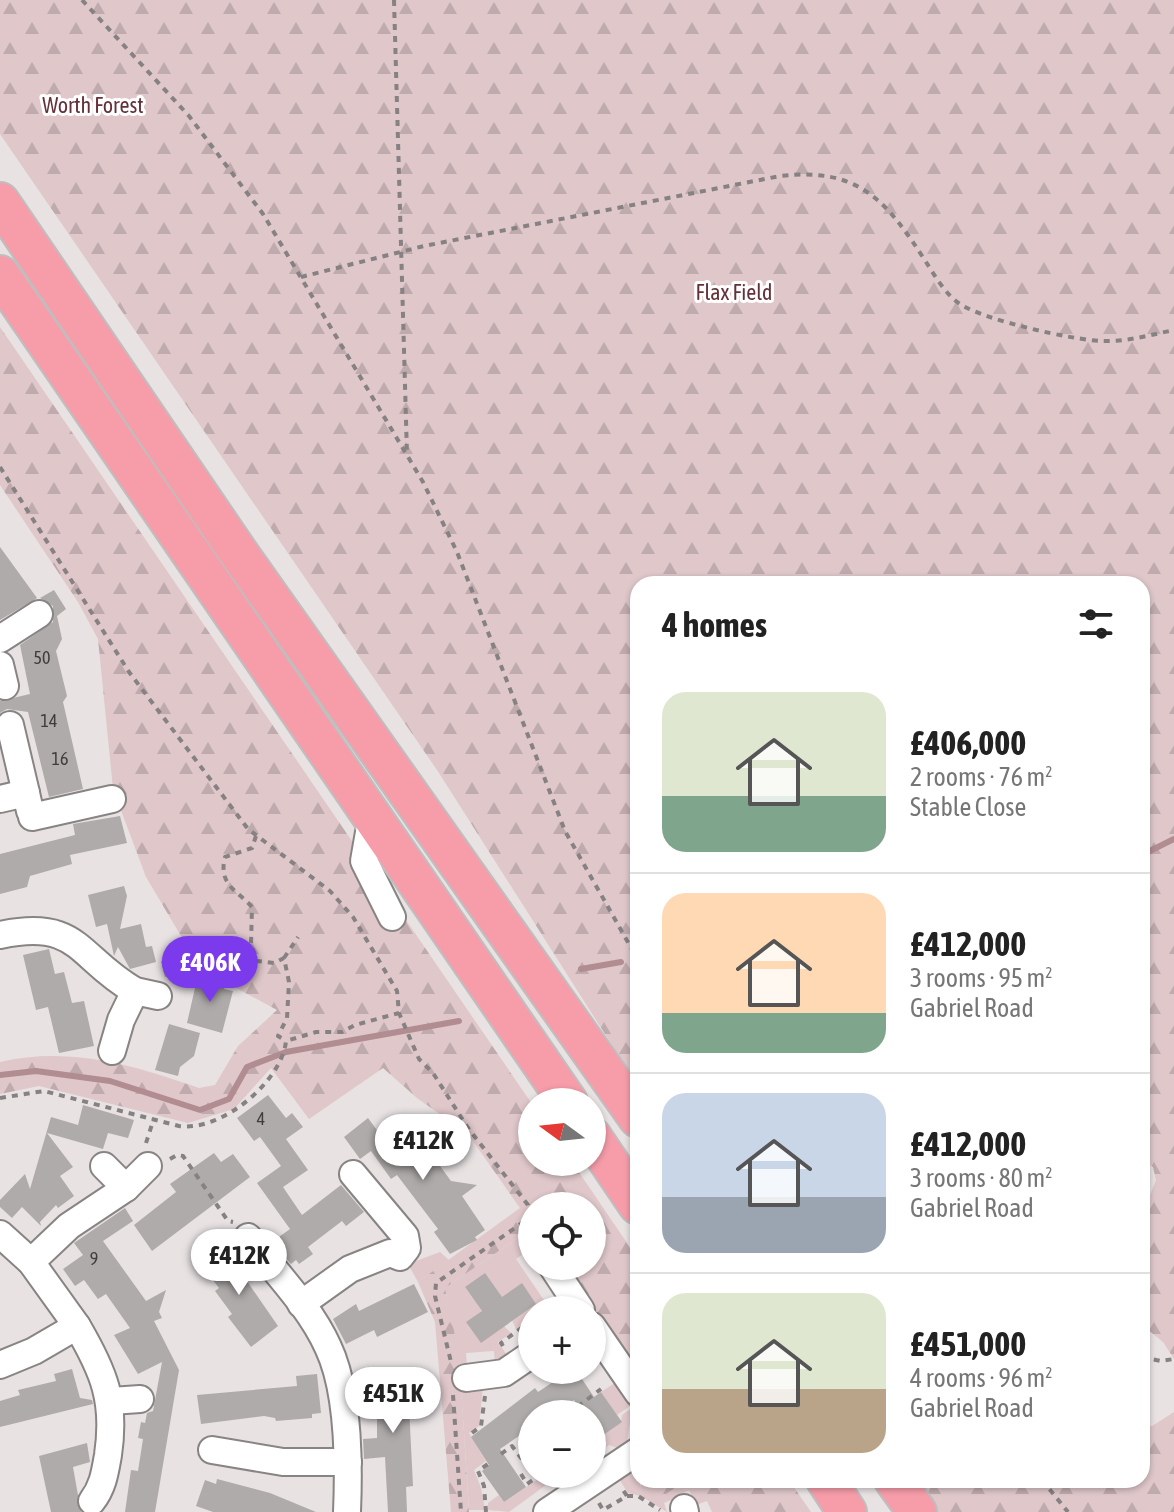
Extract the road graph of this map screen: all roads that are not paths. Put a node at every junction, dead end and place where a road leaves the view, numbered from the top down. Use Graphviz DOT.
graph roads {
  1 [pos="0,202"];
  2 [pos="0,275"];
  3 [pos="39,614"];
  4 [pos="0,639"];
  5 [pos="13,738"];
  6 [pos="0,799"];
  7 [pos="112,799"];
  8 [pos="31,815"];
  9 [pos="372,815"];
  10 [pos="392,917"];
  11 [pos="0,935"];
  12 [pos="112,1051"];
  13 [pos="558,1088"];
  14 [pos="630,1107"];
  15 [pos="606,1158"];
  16 [pos="153,1160"];
  17 [pos="104,1166"];
  18 [pos="353,1174"];
  19 [pos="126,1188"];
  20 [pos="630,1193"];
  21 [pos="246,1231"];
  22 [pos="0,1234"];
  23 [pos="31,1262"];
  24 [pos="301,1304"];
  25 [pos="77,1326"];
  26 [pos="606,1346"];
  27 [pos="518,1364"];
  28 [pos="0,1365"];
  29 [pos="464,1376"];
  30 [pos="630,1381"];
  31 [pos="140,1399"];
  32 [pos="111,1401"];
  33 [pos="212,1450"];
  34 [pos="630,1455"];
  35 [pos="348,1462"];
  36 [pos="606,1466"];
  37 [pos="566,1488"];
  38 [pos="831,1488"];
  39 [pos="900,1488"];
  40 [pos="92,1501"];
  41 [pos="347,1512"];
  42 [pos="547,1512"];
  43 [pos="847,1512"];
  44 [pos="917,1512"];
  1 -- 14 [label="highway"];
  2 -- 9 [label="highway"];
  3 -- 4 [label="street"];
  5 -- 8 [label="street"];
  6 -- 8 [label="street"];
  7 -- 8 [label="street"];
  9 -- 10 [label="street"];
  9 -- 13 [label="highway"];
  11 -- 12 [label="street"];
  15 -- 20 [label="highway"];
  16 -- 19 [label="street"];
  17 -- 19 [label="street"];
  18 -- 24 [label="street"];
  19 -- 23 [label="street"];
  21 -- 24 [label="street"];
  22 -- 23 [label="street"];
  23 -- 25 [label="street"];
  24 -- 35 [label="street"];
  25 -- 28 [label="street"];
  25 -- 32 [label="street"];
  26 -- 30 [label="street"];
  27 -- 29 [label="street"];
  31 -- 32 [label="street"];
  32 -- 40 [label="street"];
  33 -- 35 [label="street"];
  34 -- 36 [label="street"];
  35 -- 41 [label="street"];
  37 -- 42 [label="street"];
  38 -- 43 [label="highway"];
  39 -- 44 [label="highway"];
}
